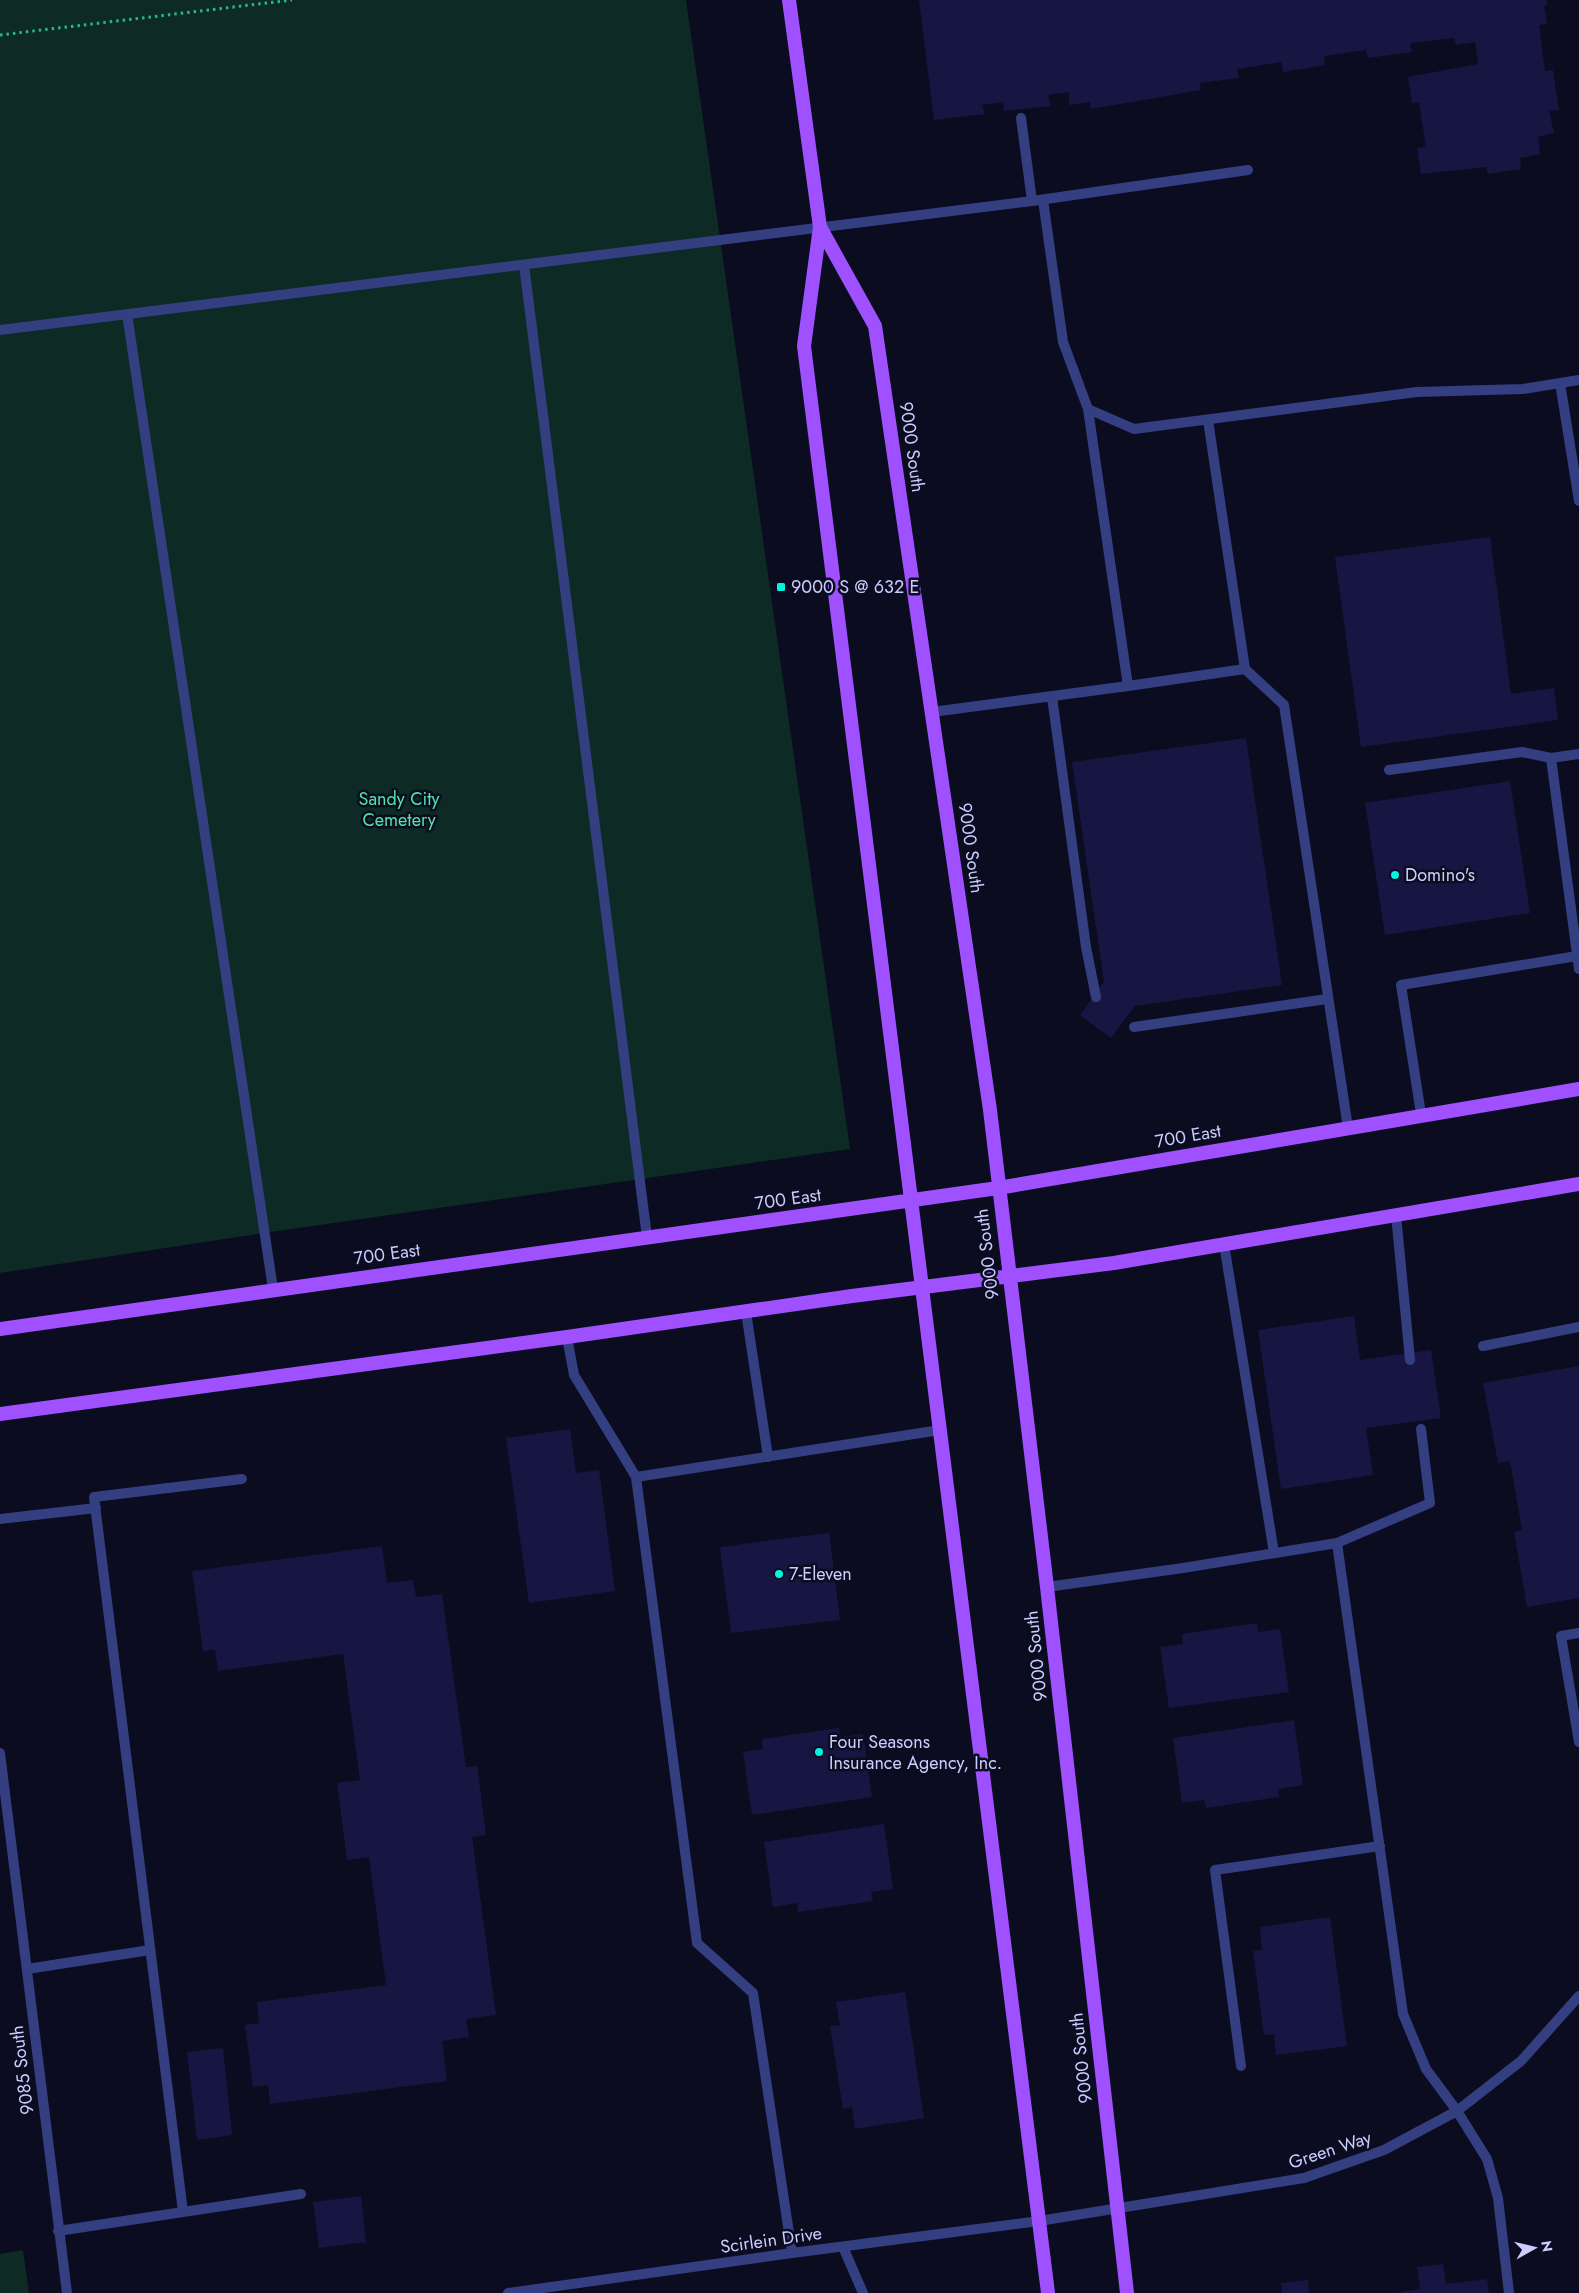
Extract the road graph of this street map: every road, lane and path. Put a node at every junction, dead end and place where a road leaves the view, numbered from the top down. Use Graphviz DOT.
graph roads {
  1 [pos="292,0"];
  2 [pos="789,0"];
  3 [pos="0,35"];
  4 [pos="1021,118"];
  5 [pos="1248,170"];
  6 [pos="1043,200"];
  7 [pos="1032,202"];
  8 [pos="820,227"];
  9 [pos="524,265"];
  10 [pos="127,314"];
  11 [pos="0,330"];
  12 [pos="1579,380"];
  13 [pos="1560,383"];
  14 [pos="1088,409"];
  15 [pos="1208,420"];
  16 [pos="1579,501"];
  17 [pos="1245,670"];
  18 [pos="1128,686"];
  19 [pos="1052,696"];
  20 [pos="932,712"];
  21 [pos="1579,754"];
  22 [pos="1551,758"];
  23 [pos="1389,770"];
  24 [pos="1577,956"];
  25 [pos="1579,969"];
  26 [pos="1096,997"];
  27 [pos="1327,1000"];
  28 [pos="1134,1026"];
  29 [pos="1579,1089"];
  30 [pos="1421,1114"];
  31 [pos="1348,1128"];
  32 [pos="1579,1184"];
  33 [pos="998,1188"];
  34 [pos="911,1200"];
  35 [pos="1396,1215"];
  36 [pos="647,1237"];
  37 [pos="1224,1244"];
  38 [pos="1008,1276"];
  39 [pos="922,1287"];
  40 [pos="273,1289"];
  41 [pos="746,1312"];
  42 [pos="1579,1327"];
  43 [pos="0,1329"];
  44 [pos="567,1337"];
  45 [pos="1483,1346"];
  46 [pos="1410,1360"];
  47 [pos="0,1414"];
  48 [pos="1421,1429"];
  49 [pos="940,1430"];
  50 [pos="768,1457"];
  51 [pos="636,1477"];
  52 [pos="242,1479"];
  53 [pos="96,1508"];
  54 [pos="0,1519"];
  55 [pos="1337,1543"];
  56 [pos="1274,1553"];
  57 [pos="1047,1587"];
  58 [pos="1579,1633"];
  59 [pos="1579,1742"];
  60 [pos="0,1753"];
  61 [pos="1380,1846"];
  62 [pos="150,1950"];
  63 [pos="26,1970"];
  64 [pos="1579,1996"];
  65 [pos="1241,2066"];
  66 [pos="1457,2111"];
  67 [pos="301,2194"];
  68 [pos="1117,2209"];
  69 [pos="183,2212"];
  70 [pos="1039,2221"];
  71 [pos="58,2231"];
  72 [pos="843,2247"];
  73 [pos="792,2253"];
  74 [pos="67,2293"];
  75 [pos="508,2293"];
  76 [pos="864,2293"];
  77 [pos="1048,2293"];
  78 [pos="1127,2293"];
  79 [pos="1509,2293"];
  1 -- 3 [label="path"];
  2 -- 8 [label="main road, 9000 South"];
  4 -- 7 [label="street"];
  5 -- 6 [label="street"];
  6 -- 7 [label="street"];
  6 -- 14 [label="street"];
  7 -- 8 [label="street"];
  8 -- 9 [label="street"];
  8 -- 20 [label="main road, 9000 South"];
  8 -- 34 [label="main road, 9000 South"];
  9 -- 10 [label="street"];
  9 -- 36 [label="street"];
  10 -- 11 [label="street"];
  10 -- 40 [label="street"];
  12 -- 13 [label="street"];
  13 -- 15 [label="street"];
  13 -- 16 [label="street"];
  14 -- 15 [label="street"];
  14 -- 18 [label="street"];
  15 -- 17 [label="street"];
  17 -- 18 [label="street"];
  17 -- 27 [label="street"];
  18 -- 19 [label="street"];
  19 -- 20 [label="street"];
  19 -- 26 [label="street"];
  20 -- 33 [label="main road, 9000 South"];
  21 -- 22 [label="street"];
  22 -- 23 [label="street"];
  22 -- 24 [label="street"];
  24 -- 25 [label="street"];
  24 -- 30 [label="street"];
  27 -- 28 [label="street"];
  27 -- 31 [label="street"];
  29 -- 30 [label="main road, 700 East"];
  30 -- 31 [label="main road, 700 East"];
  31 -- 33 [label="main road, 700 East"];
  32 -- 35 [label="main road"];
  33 -- 34 [label="main road, 700 East"];
  33 -- 38 [label="main road, 9000 South"];
  34 -- 36 [label="main road, 700 East"];
  34 -- 39 [label="main road, 9000 South"];
  35 -- 37 [label="main road"];
  35 -- 46 [label="street"];
  36 -- 40 [label="main road, 700 East"];
  37 -- 38 [label="main road"];
  37 -- 56 [label="street"];
  38 -- 39 [label="main road"];
  38 -- 57 [label="main road, 9000 South"];
  39 -- 41 [label="main road"];
  39 -- 49 [label="main road, 9000 South"];
  40 -- 43 [label="main road, 700 East"];
  41 -- 44 [label="main road"];
  41 -- 50 [label="street"];
  42 -- 45 [label="street"];
  44 -- 47 [label="main road"];
  44 -- 51 [label="street"];
  48 -- 55 [label="street"];
  49 -- 50 [label="street"];
  49 -- 70 [label="main road, 9000 South"];
  50 -- 51 [label="street"];
  51 -- 73 [label="street"];
  52 -- 53 [label="street"];
  53 -- 54 [label="street"];
  53 -- 62 [label="street"];
  55 -- 56 [label="street"];
  55 -- 61 [label="street"];
  56 -- 57 [label="street"];
  57 -- 68 [label="main road, 9000 South"];
  58 -- 59 [label="street"];
  60 -- 63 [label="street, 9085 South"];
  61 -- 65 [label="street"];
  61 -- 66 [label="street"];
  62 -- 63 [label="street"];
  62 -- 69 [label="street"];
  63 -- 71 [label="street, 9085 South"];
  64 -- 66 [label="street, Green Way"];
  66 -- 68 [label="street, Green Way"];
  66 -- 79 [label="street"];
  67 -- 69 [label="street"];
  68 -- 70 [label="street, Green Way"];
  68 -- 78 [label="main road, 9000 South"];
  69 -- 71 [label="street"];
  70 -- 72 [label="street, Scirlein Drive"];
  70 -- 77 [label="main road, 9000 South"];
  71 -- 74 [label="street, 9085 South"];
  72 -- 73 [label="street, Scirlein Drive"];
  72 -- 76 [label="street"];
  73 -- 75 [label="street, Scirlein Drive"];
}
